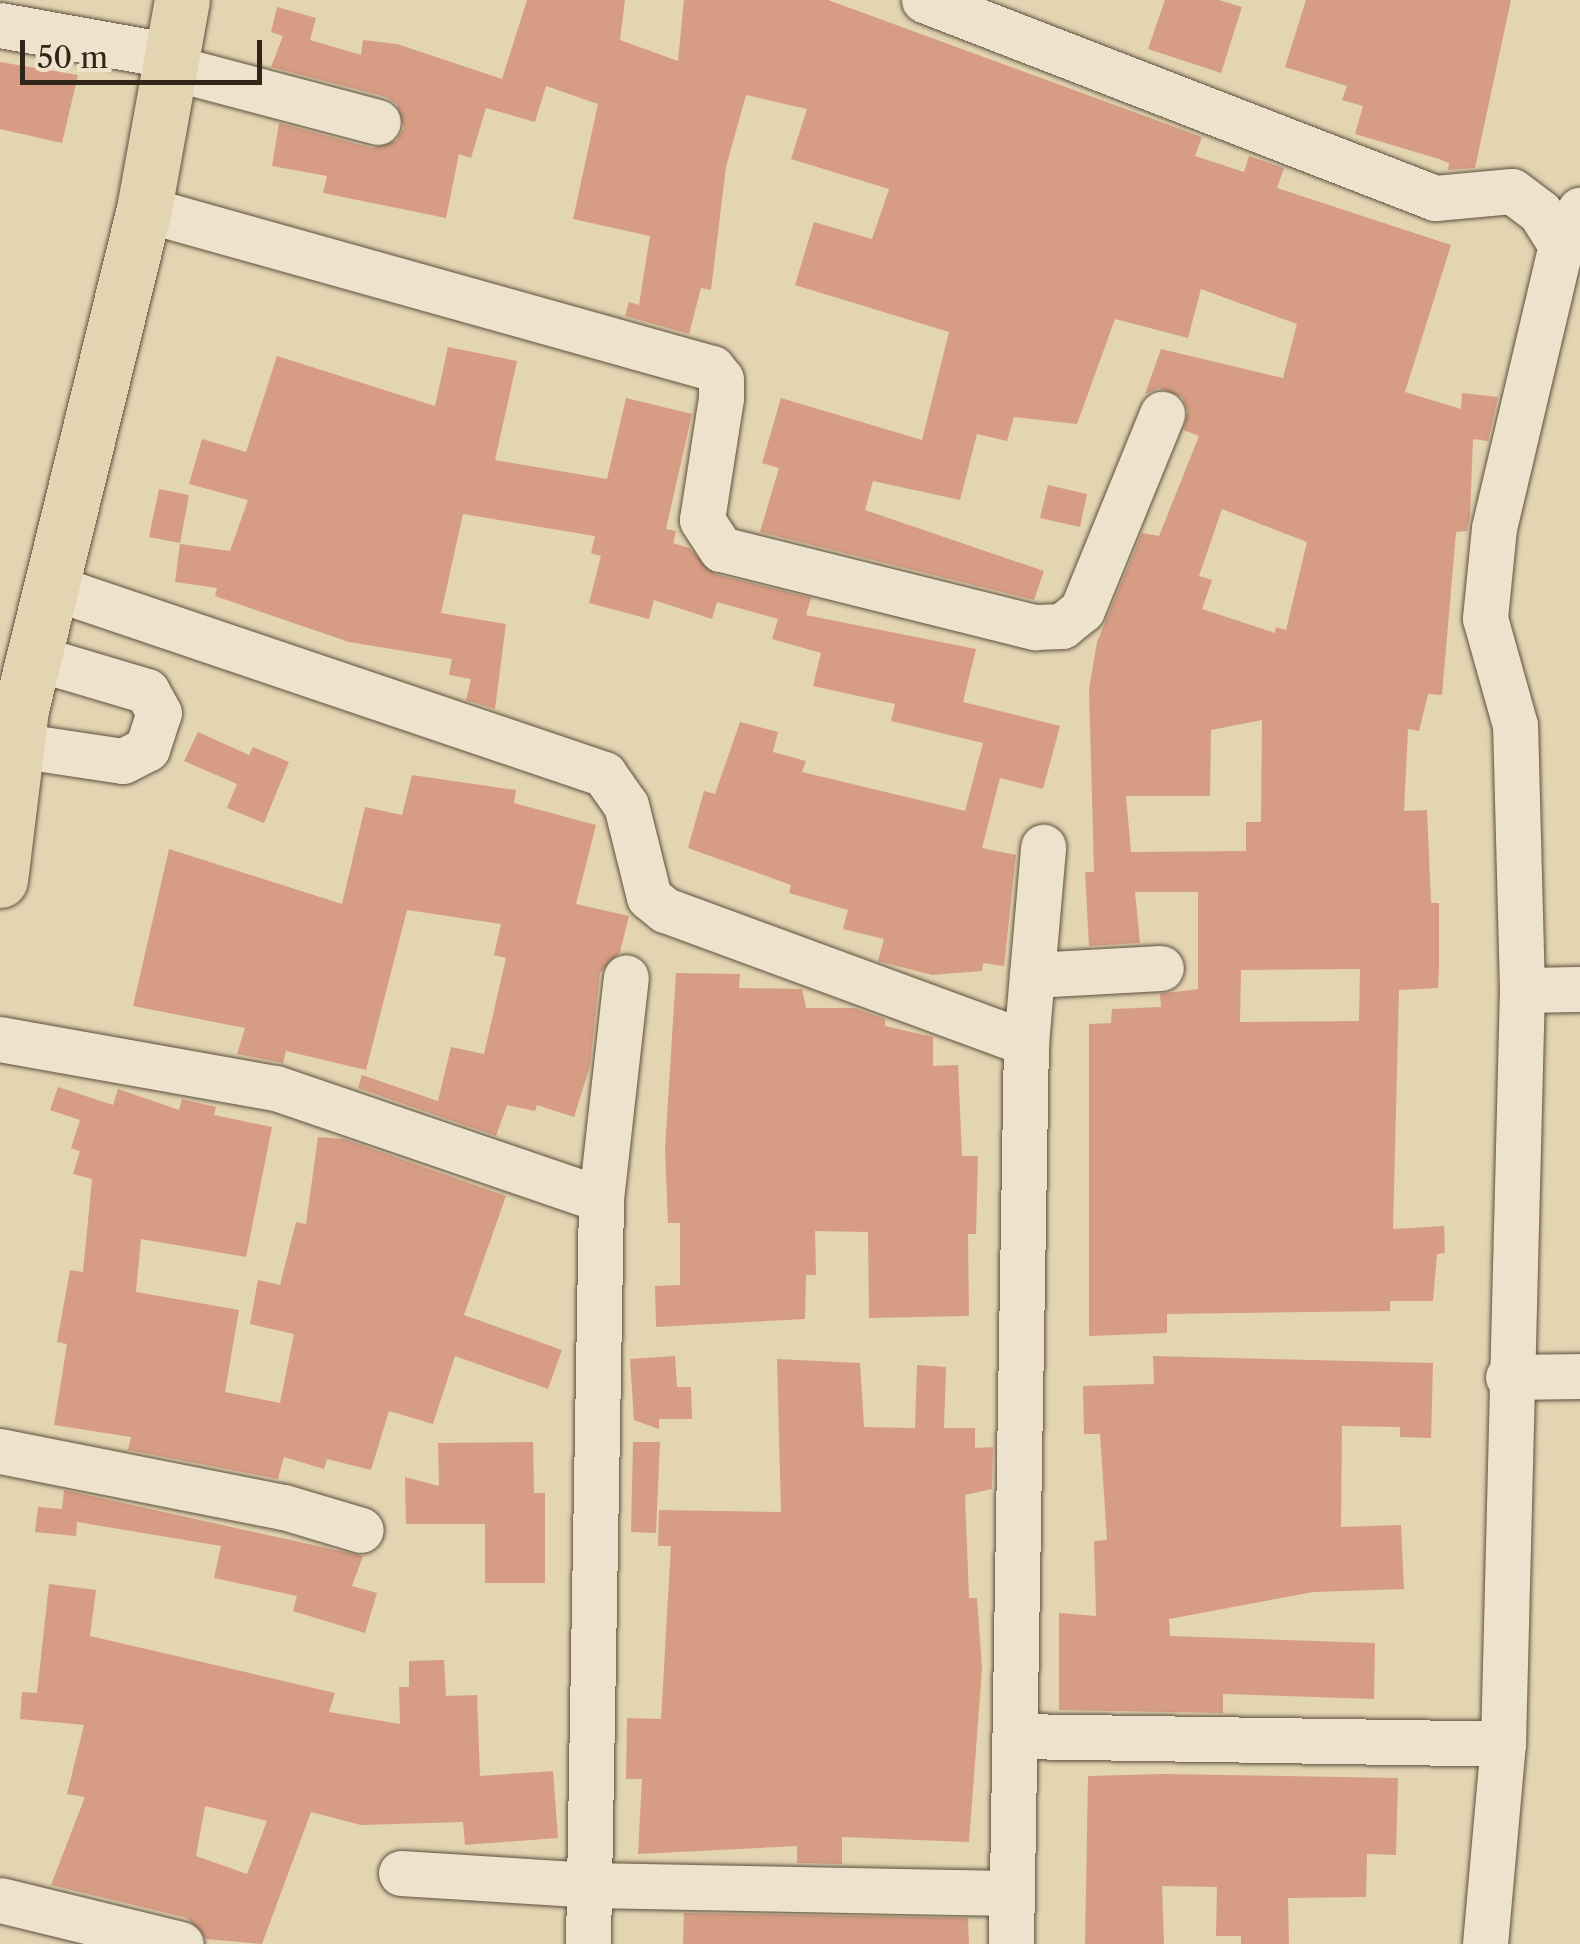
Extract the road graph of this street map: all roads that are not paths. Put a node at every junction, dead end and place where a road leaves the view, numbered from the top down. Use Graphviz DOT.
graph roads {
  1 [pos="182,0"];
  2 [pos="924,0"];
  3 [pos="0,25"];
  4 [pos="167,60"];
  5 [pos="378,122"];
  6 [pos="144,209"];
  7 [pos="1571,228"];
  8 [pos="1162,414"];
  9 [pos="52,587"];
  10 [pos="32,658"];
  11 [pos="16,745"];
  12 [pos="1043,847"];
  13 [pos="0,880"];
  14 [pos="1162,968"];
  15 [pos="1032,975"];
  16 [pos="626,977"];
  17 [pos="1580,989"];
  18 [pos="1522,990"];
  19 [pos="0,1039"];
  20 [pos="1026,1042"];
  21 [pos="601,1199"];
  22 [pos="1580,1376"];
  23 [pos="1508,1377"];
  24 [pos="0,1451"];
  25 [pos="361,1530"];
  26 [pos="1015,1736"];
  27 [pos="1504,1744"];
  28 [pos="401,1873"];
  29 [pos="590,1886"];
  30 [pos="1011,1892"];
  31 [pos="0,1900"];
  32 [pos="181,1944"];
  33 [pos="588,1944"];
  34 [pos="1011,1944"];
  35 [pos="1485,1944"];
  1 -- 4 [label="main road"];
  2 -- 7 [label="street"];
  3 -- 4 [label="street"];
  4 -- 5 [label="street"];
  4 -- 6 [label="main road"];
  6 -- 8 [label="street"];
  6 -- 9 [label="main road"];
  7 -- 18 [label="street"];
  9 -- 10 [label="main road"];
  9 -- 20 [label="street"];
  10 -- 11 [label="main road"];
  10 -- 11 [label="street"];
  11 -- 13 [label="main road"];
  12 -- 15 [label="street"];
  14 -- 15 [label="street"];
  15 -- 20 [label="street"];
  16 -- 21 [label="street"];
  17 -- 18 [label="street"];
  18 -- 23 [label="street"];
  19 -- 21 [label="street"];
  20 -- 26 [label="street"];
  21 -- 29 [label="street"];
  22 -- 23 [label="street"];
  23 -- 27 [label="street"];
  24 -- 25 [label="street"];
  26 -- 27 [label="street"];
  26 -- 30 [label="street"];
  27 -- 35 [label="street"];
  28 -- 29 [label="street"];
  29 -- 30 [label="street"];
  29 -- 33 [label="street"];
  30 -- 34 [label="street"];
  31 -- 32 [label="street"];
}
